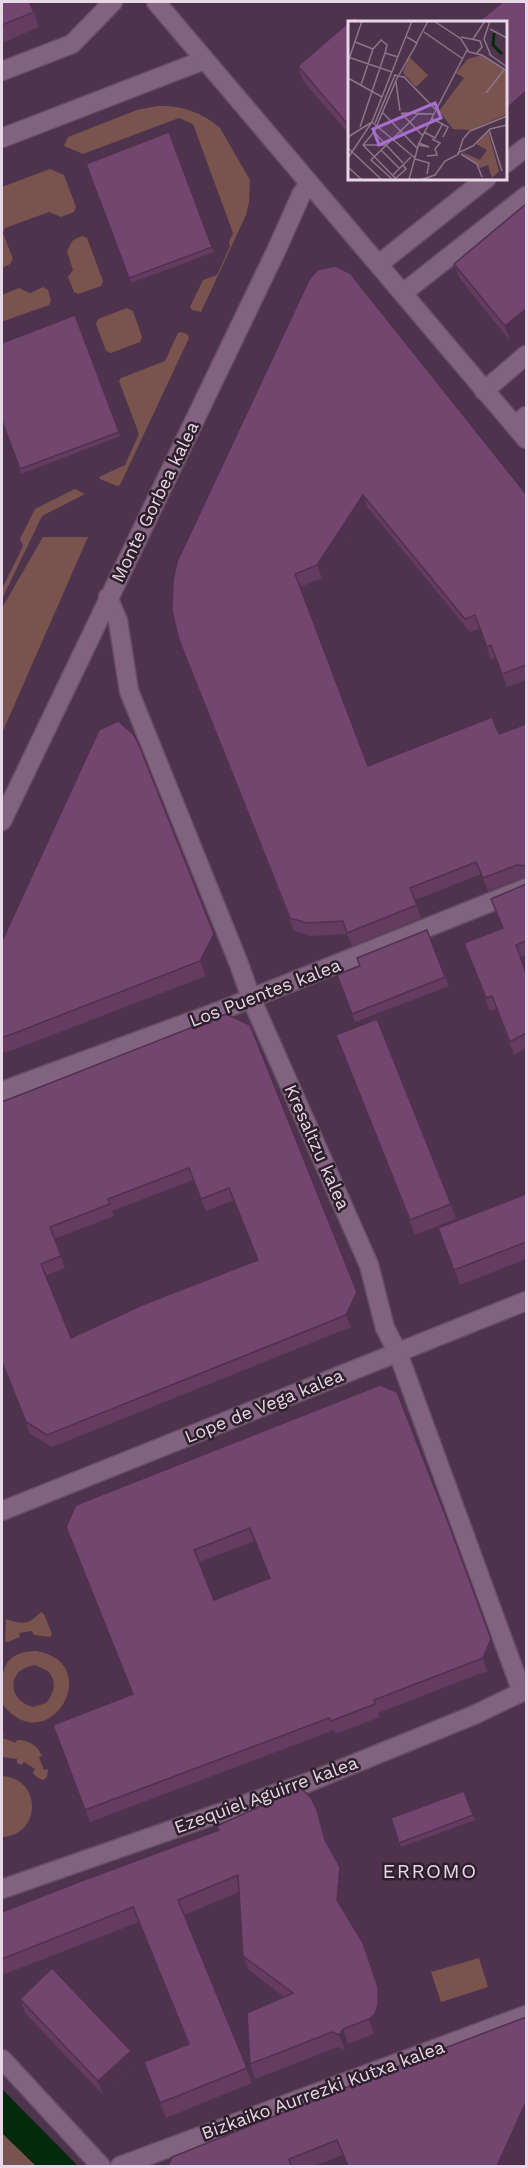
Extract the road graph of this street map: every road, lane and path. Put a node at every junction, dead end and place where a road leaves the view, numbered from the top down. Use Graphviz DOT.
graph roads {
  1 [pos="113,2"];
  2 [pos="156,2"];
  3 [pos="204,60"];
  4 [pos="2,71"];
  5 [pos="2,138"];
  6 [pos="526,147"];
  7 [pos="507,163"];
  8 [pos="484,180"];
  9 [pos="309,183"];
  10 [pos="526,196"];
  11 [pos="379,264"];
  12 [pos="403,293"];
  13 [pos="526,355"];
  14 [pos="484,391"];
  15 [pos="523,427"];
  16 [pos="108,597"];
  17 [pos="2,821"];
  18 [pos="526,888"];
  19 [pos="251,998"];
  20 [pos="2,1091"];
  21 [pos="526,1301"];
  22 [pos="398,1353"];
  23 [pos="2,1511"];
  24 [pos="525,1692"];
  25 [pos="2,1889"];
  26 [pos="526,2014"];
  27 [pos="2,2059"];
  28 [pos="100,2166"];
  29 [pos="120,2166"];
  1 -- 4 [label="street"];
  2 -- 3 [label="street"];
  3 -- 5 [label="street"];
  3 -- 9 [label="street"];
  6 -- 7 [label="street"];
  8 -- 11 [label="street"];
  9 -- 11 [label="street"];
  9 -- 16 [label="street, Monte Gorbea kalea"];
  10 -- 12 [label="street"];
  11 -- 12 [label="street"];
  12 -- 14 [label="street"];
  13 -- 14 [label="street"];
  14 -- 15 [label="street"];
  16 -- 17 [label="street, Monte Gorbea kalea"];
  16 -- 19 [label="street, Kresaltzu kalea"];
  18 -- 19 [label="street, Los Puentes kalea"];
  19 -- 20 [label="street, Los Puentes kalea"];
  19 -- 22 [label="street, Kresaltzu kalea"];
  21 -- 22 [label="street, Lope de Vega kalea"];
  22 -- 23 [label="street, Lope de Vega kalea"];
  22 -- 24 [label="street, Kresaltzu kalea"];
  24 -- 25 [label="street, Ezequiel Aguirre kalea"];
  26 -- 29 [label="street, Bizkaiko Aurrezki Kutxa kalea"];
  27 -- 28 [label="street"];
}
